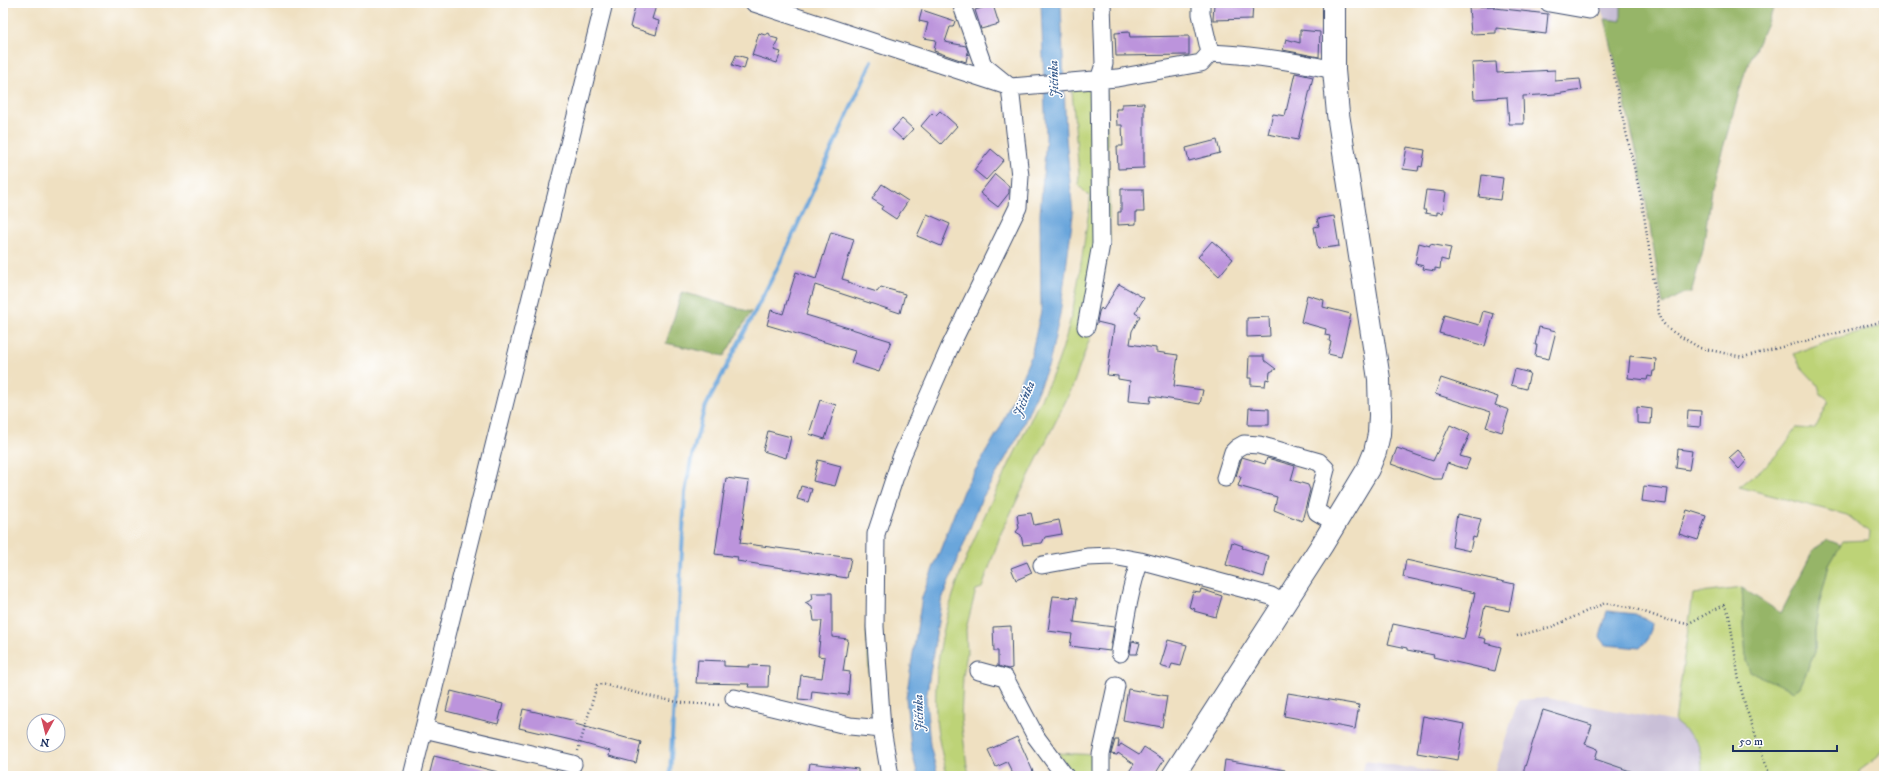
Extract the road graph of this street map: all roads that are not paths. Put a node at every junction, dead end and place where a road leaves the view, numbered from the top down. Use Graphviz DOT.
graph roads {
  1 [pos="604,3"];
  2 [pos="754,3"];
  3 [pos="961,3"];
  4 [pos="1102,3"];
  5 [pos="1201,3"];
  6 [pos="1334,3"];
  7 [pos="1549,3"];
  8 [pos="1589,10"];
  9 [pos="1210,53"];
  10 [pos="1334,70"];
  11 [pos="1092,81"];
  12 [pos="1017,86"];
  13 [pos="1086,328"];
  14 [pos="1225,478"];
  15 [pos="1336,523"];
  16 [pos="1140,561"];
  17 [pos="1042,565"];
  18 [pos="1284,604"];
  19 [pos="1120,653"];
  20 [pos="980,672"];
  21 [pos="1116,686"];
  22 [pos="734,698"];
  23 [pos="424,729"];
  24 [pos="882,729"];
  25 [pos="573,764"];
  26 [pos="412,776"];
  27 [pos="890,776"];
  28 [pos="1066,776"];
  29 [pos="1101,776"];
  30 [pos="1172,776"];
  1 -- 23 [label="street"];
  2 -- 12 [label="street"];
  3 -- 12 [label="street"];
  4 -- 11 [label="street"];
  5 -- 9 [label="street"];
  6 -- 10 [label="main road"];
  7 -- 8 [label="street"];
  9 -- 10 [label="street"];
  9 -- 11 [label="street"];
  10 -- 15 [label="main road"];
  11 -- 12 [label="street"];
  11 -- 13 [label="street"];
  12 -- 24 [label="street"];
  14 -- 15 [label="street"];
  15 -- 18 [label="main road"];
  16 -- 17 [label="street"];
  16 -- 18 [label="street"];
  16 -- 19 [label="street"];
  18 -- 30 [label="main road"];
  20 -- 28 [label="street"];
  21 -- 29 [label="street"];
  22 -- 24 [label="street"];
  23 -- 25 [label="street"];
  23 -- 26 [label="street"];
  24 -- 27 [label="street"];
}
